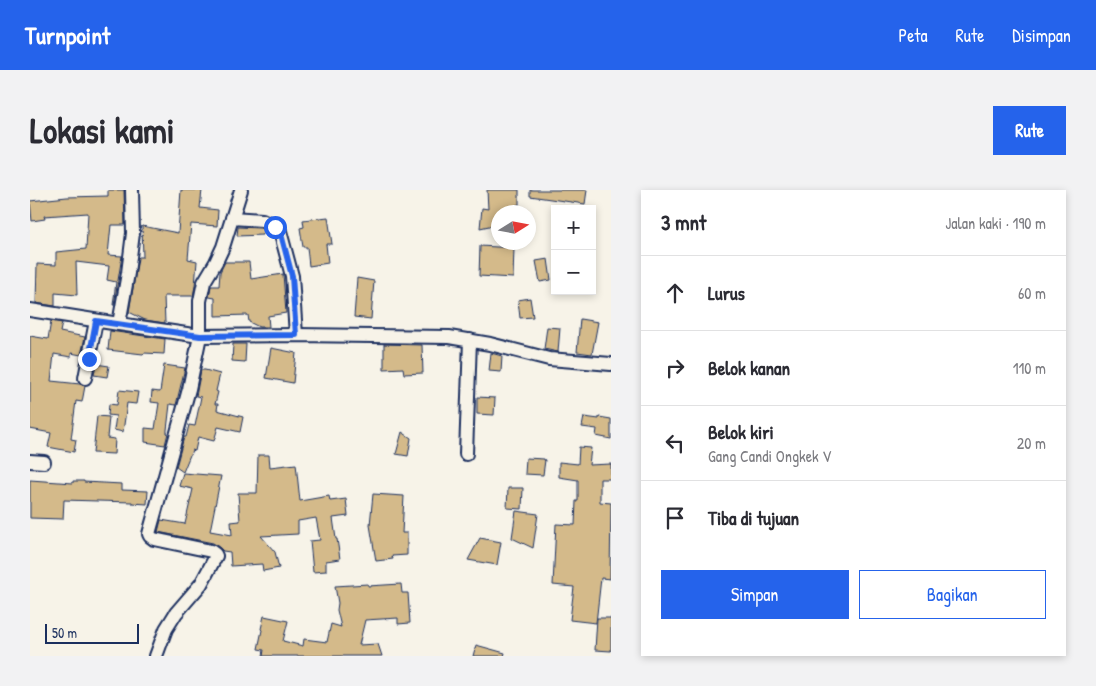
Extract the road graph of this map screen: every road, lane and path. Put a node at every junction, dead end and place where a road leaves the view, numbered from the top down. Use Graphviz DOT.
graph roads {
  1 [pos="132,190"];
  2 [pos="241,190"];
  3 [pos="232,218"];
  4 [pos="30,310"];
  5 [pos="96,321"];
  6 [pos="118,324"];
  7 [pos="296,335"];
  8 [pos="200,336"];
  9 [pos="470,340"];
  10 [pos="611,364"];
  11 [pos="85,378"];
  12 [pos="466,454"];
  13 [pos="30,461"];
  14 [pos="44,462"];
  15 [pos="156,656"];
  1 -- 6 [label="street"];
  2 -- 3 [label="street"];
  3 -- 7 [label="street"];
  3 -- 8 [label="street"];
  4 -- 5 [label="street"];
  5 -- 6 [label="street"];
  5 -- 11 [label="street"];
  6 -- 8 [label="street"];
  7 -- 8 [label="street"];
  7 -- 9 [label="street"];
  8 -- 15 [label="street"];
  9 -- 10 [label="street"];
  9 -- 12 [label="street"];
  13 -- 14 [label="street"];
}
